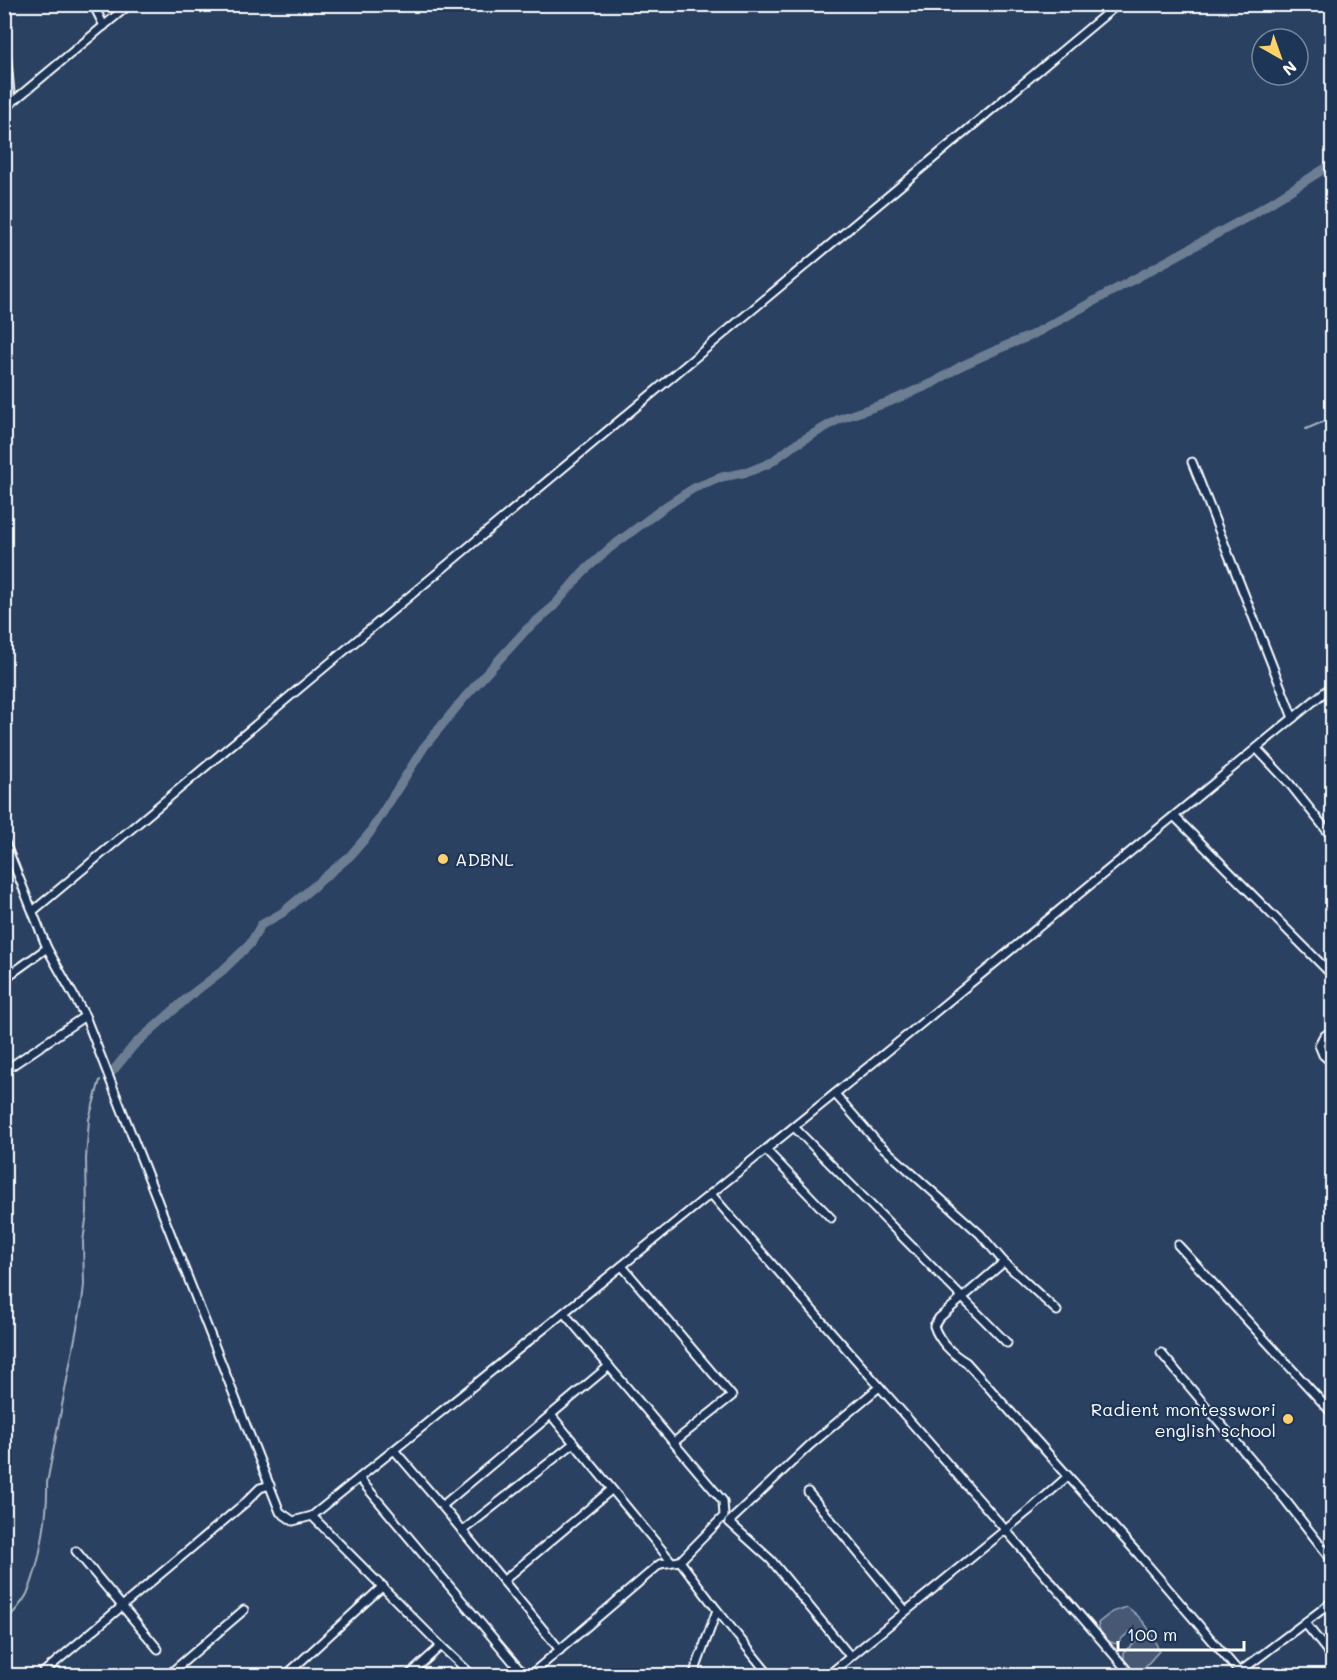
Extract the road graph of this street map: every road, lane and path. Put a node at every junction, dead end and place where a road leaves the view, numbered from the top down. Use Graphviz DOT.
graph roads {
  1 [pos="93,4"];
  2 [pos="130,4"];
  3 [pos="1118,4"];
  4 [pos="104,26"];
  5 [pos="4,29"];
  6 [pos="8,106"];
  7 [pos="1192,462"];
  8 [pos="1332,686"];
  9 [pos="1293,718"];
  10 [pos="1257,749"];
  11 [pos="1175,817"];
  12 [pos="1332,837"];
  13 [pos="4,840"];
  14 [pos="33,911"];
  15 [pos="47,948"];
  16 [pos="1332,975"];
  17 [pos="4,979"];
  18 [pos="85,1016"];
  19 [pos="1332,1029"];
  20 [pos="1332,1063"];
  21 [pos="4,1071"];
  22 [pos="835,1094"];
  23 [pos="794,1127"];
  24 [pos="765,1150"];
  25 [pos="711,1194"];
  26 [pos="831,1218"];
  27 [pos="1178,1245"];
  28 [pos="1004,1263"];
  29 [pos="622,1266"];
  30 [pos="963,1298"];
  31 [pos="1057,1311"];
  32 [pos="564,1313"];
  33 [pos="1007,1343"];
  34 [pos="1161,1353"];
  35 [pos="609,1366"];
  36 [pos="878,1388"];
  37 [pos="1332,1413"];
  38 [pos="550,1415"];
  39 [pos="674,1442"];
  40 [pos="574,1443"];
  41 [pos="394,1450"];
  42 [pos="1068,1476"];
  43 [pos="358,1478"];
  44 [pos="270,1485"];
  45 [pos="611,1490"];
  46 [pos="808,1491"];
  47 [pos="442,1506"];
  48 [pos="312,1516"];
  49 [pos="726,1519"];
  50 [pos="1006,1529"];
  51 [pos="462,1531"];
  52 [pos="76,1551"];
  53 [pos="680,1560"];
  54 [pos="1332,1560"];
  55 [pos="671,1561"];
  56 [pos="503,1581"];
  57 [pos="383,1586"];
  58 [pos="1332,1602"];
  59 [pos="121,1607"];
  60 [pos="244,1610"];
  61 [pos="717,1610"];
  62 [pos="905,1610"];
  63 [pos="1305,1623"];
  64 [pos="441,1646"];
  65 [pos="158,1649"];
  66 [pos="560,1650"];
  67 [pos="850,1656"];
  68 [pos="1332,1657"];
  69 [pos="1236,1674"];
  70 [pos="39,1676"];
  71 [pos="167,1676"];
  72 [pos="285,1676"];
  73 [pos="408,1676"];
  74 [pos="473,1676"];
  75 [pos="525,1676"];
  76 [pos="529,1676"];
  77 [pos="693,1676"];
  78 [pos="770,1676"];
  79 [pos="827,1676"];
  80 [pos="1132,1676"];
  1 -- 4 [label="street"];
  2 -- 4 [label="street"];
  3 -- 14 [label="street"];
  4 -- 6 [label="street"];
  5 -- 6 [label="street"];
  7 -- 9 [label="street"];
  8 -- 9 [label="street"];
  9 -- 10 [label="street"];
  10 -- 11 [label="street"];
  10 -- 12 [label="street"];
  11 -- 16 [label="street"];
  11 -- 22 [label="street"];
  13 -- 14 [label="street"];
  14 -- 15 [label="street"];
  15 -- 17 [label="street"];
  15 -- 18 [label="street"];
  18 -- 21 [label="street"];
  18 -- 44 [label="street"];
  19 -- 20 [label="street"];
  22 -- 23 [label="street"];
  22 -- 28 [label="street"];
  23 -- 24 [label="street"];
  23 -- 30 [label="street"];
  24 -- 25 [label="street"];
  24 -- 26 [label="street"];
  25 -- 29 [label="street"];
  25 -- 36 [label="street"];
  27 -- 37 [label="street"];
  28 -- 30 [label="street"];
  28 -- 31 [label="street"];
  29 -- 32 [label="street"];
  29 -- 39 [label="street"];
  30 -- 33 [label="street"];
  30 -- 42 [label="street"];
  32 -- 35 [label="street"];
  32 -- 41 [label="street"];
  34 -- 54 [label="street"];
  35 -- 38 [label="street"];
  35 -- 39 [label="street"];
  36 -- 49 [label="street"];
  36 -- 50 [label="street"];
  38 -- 40 [label="street"];
  38 -- 47 [label="street"];
  39 -- 49 [label="street"];
  40 -- 45 [label="street"];
  40 -- 51 [label="street"];
  41 -- 43 [label="street"];
  41 -- 47 [label="street"];
  42 -- 50 [label="street"];
  42 -- 69 [label="street"];
  43 -- 48 [label="street"];
  43 -- 75 [label="street"];
  44 -- 48 [label="street"];
  44 -- 59 [label="street"];
  45 -- 55 [label="street"];
  45 -- 56 [label="street"];
  46 -- 62 [label="street"];
  47 -- 51 [label="street"];
  48 -- 57 [label="street"];
  49 -- 53 [label="street"];
  49 -- 67 [label="street"];
  50 -- 62 [label="street"];
  50 -- 80 [label="street"];
  51 -- 56 [label="street"];
  52 -- 59 [label="street"];
  53 -- 55 [label="street"];
  53 -- 61 [label="street"];
  55 -- 66 [label="street"];
  56 -- 66 [label="street"];
  57 -- 64 [label="street"];
  57 -- 72 [label="street"];
  58 -- 63 [label="street"];
  59 -- 65 [label="street"];
  59 -- 70 [label="street"];
  60 -- 71 [label="street"];
  61 -- 77 [label="street"];
  61 -- 78 [label="street"];
  62 -- 67 [label="street"];
  63 -- 68 [label="street"];
  63 -- 69 [label="street"];
  64 -- 73 [label="street"];
  64 -- 74 [label="street"];
  66 -- 76 [label="street"];
  67 -- 79 [label="street"];
}
